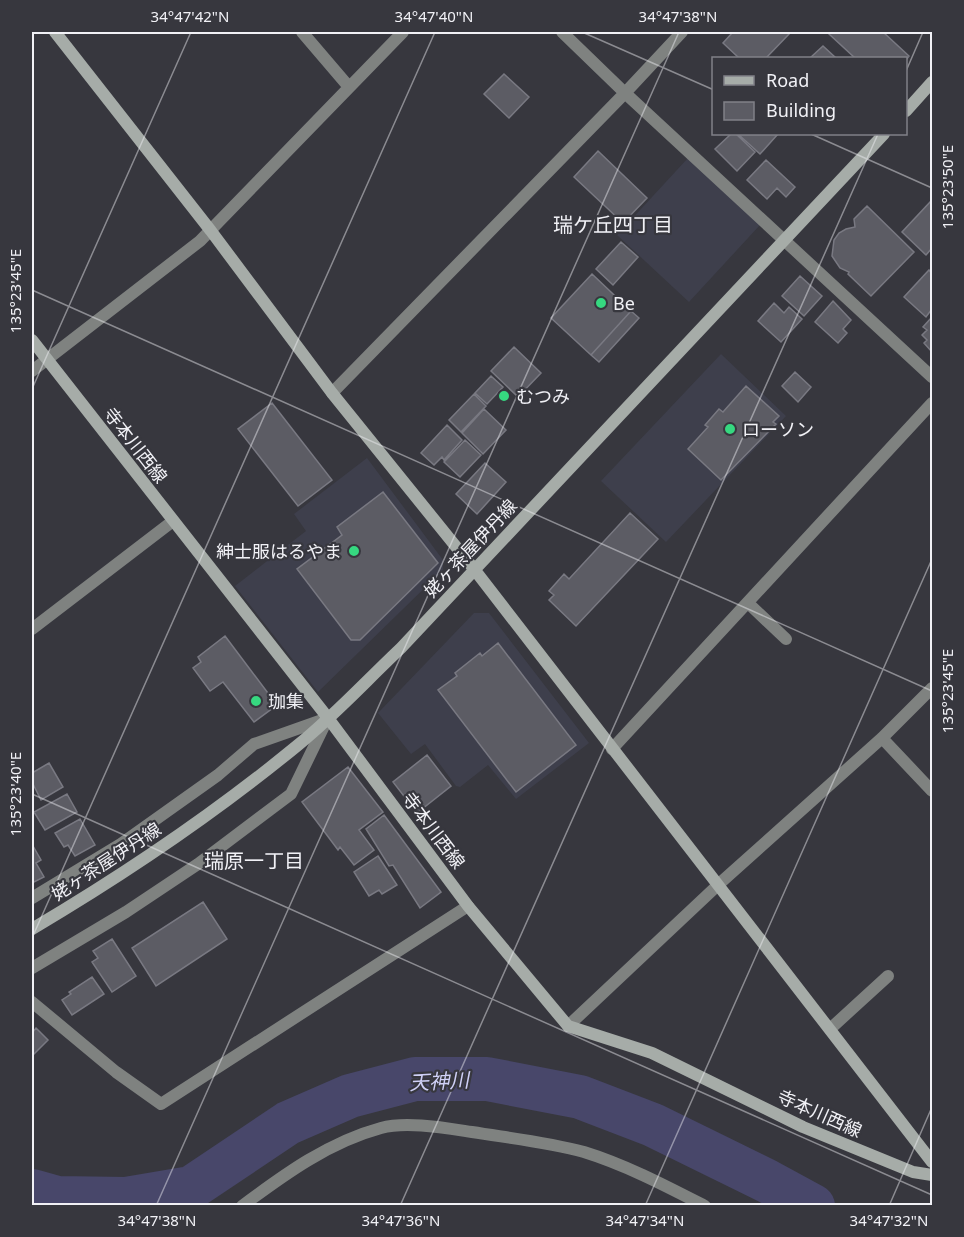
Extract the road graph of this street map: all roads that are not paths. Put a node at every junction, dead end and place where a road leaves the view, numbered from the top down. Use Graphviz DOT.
graph roads {
  1 [pos="55,32"];
  2 [pos="302,32"];
  3 [pos="403,32"];
  4 [pos="562,32"];
  5 [pos="682,32"];
  6 [pos="933,82"];
  7 [pos="349,87"];
  8 [pos="624,93"];
  9 [pos="907,110"];
  10 [pos="883,135"];
  11 [pos="211,231"];
  12 [pos="786,240"];
  13 [pos="32,340"];
  14 [pos="46,360"];
  15 [pos="32,371"];
  16 [pos="933,377"];
  17 [pos="332,393"];
  18 [pos="933,403"];
  19 [pos="173,521"];
  20 [pos="474,569"];
  21 [pos="748,603"];
  22 [pos="32,629"];
  23 [pos="786,639"];
  24 [pos="933,688"];
  25 [pos="328,718"];
  26 [pos="882,738"];
  27 [pos="612,749"];
  28 [pos="933,791"];
  29 [pos="718,884"];
  30 [pos="32,898"];
  31 [pos="468,906"];
  32 [pos="32,929"];
  33 [pos="32,968"];
  34 [pos="888,976"];
  35 [pos="32,1002"];
  36 [pos="568,1026"];
  37 [pos="830,1029"];
  38 [pos="933,1162"];
  39 [pos="933,1175"];
  40 [pos="242,1206"];
  41 [pos="705,1206"];
  1 -- 11 [label="main road"];
  2 -- 7 [label="street"];
  3 -- 7 [label="street"];
  4 -- 8 [label="street"];
  5 -- 8 [label="street"];
  6 -- 9 [label="main road"];
  7 -- 11 [label="street"];
  8 -- 12 [label="street"];
  8 -- 17 [label="street"];
  10 -- 12 [label="main road, 姥ヶ茶屋伊丹線"];
  11 -- 14 [label="street"];
  11 -- 17 [label="main road"];
  12 -- 16 [label="street"];
  12 -- 20 [label="main road, 姥ヶ茶屋伊丹線"];
  13 -- 14 [label="main road, 寺本川西線"];
  14 -- 15 [label="street"];
  14 -- 19 [label="main road, 寺本川西線"];
  17 -- 20 [label="main road"];
  18 -- 21 [label="street"];
  19 -- 22 [label="street"];
  19 -- 25 [label="main road, 寺本川西線"];
  20 -- 25 [label="main road, 姥ヶ茶屋伊丹線"];
  20 -- 27 [label="main road"];
  21 -- 23 [label="street"];
  21 -- 27 [label="street"];
  24 -- 26 [label="street"];
  25 -- 30 [label="street"];
  25 -- 31 [label="main road, 寺本川西線"];
  25 -- 32 [label="main road, 姥ヶ茶屋伊丹線"];
  25 -- 33 [label="street"];
  26 -- 28 [label="street"];
  26 -- 29 [label="street"];
  27 -- 29 [label="main road"];
  29 -- 36 [label="street"];
  29 -- 37 [label="main road"];
  31 -- 35 [label="street"];
  31 -- 36 [label="main road, 寺本川西線"];
  34 -- 37 [label="street"];
  36 -- 39 [label="main road, 寺本川西線"];
  37 -- 38 [label="main road"];
  40 -- 41 [label="street"];
}
